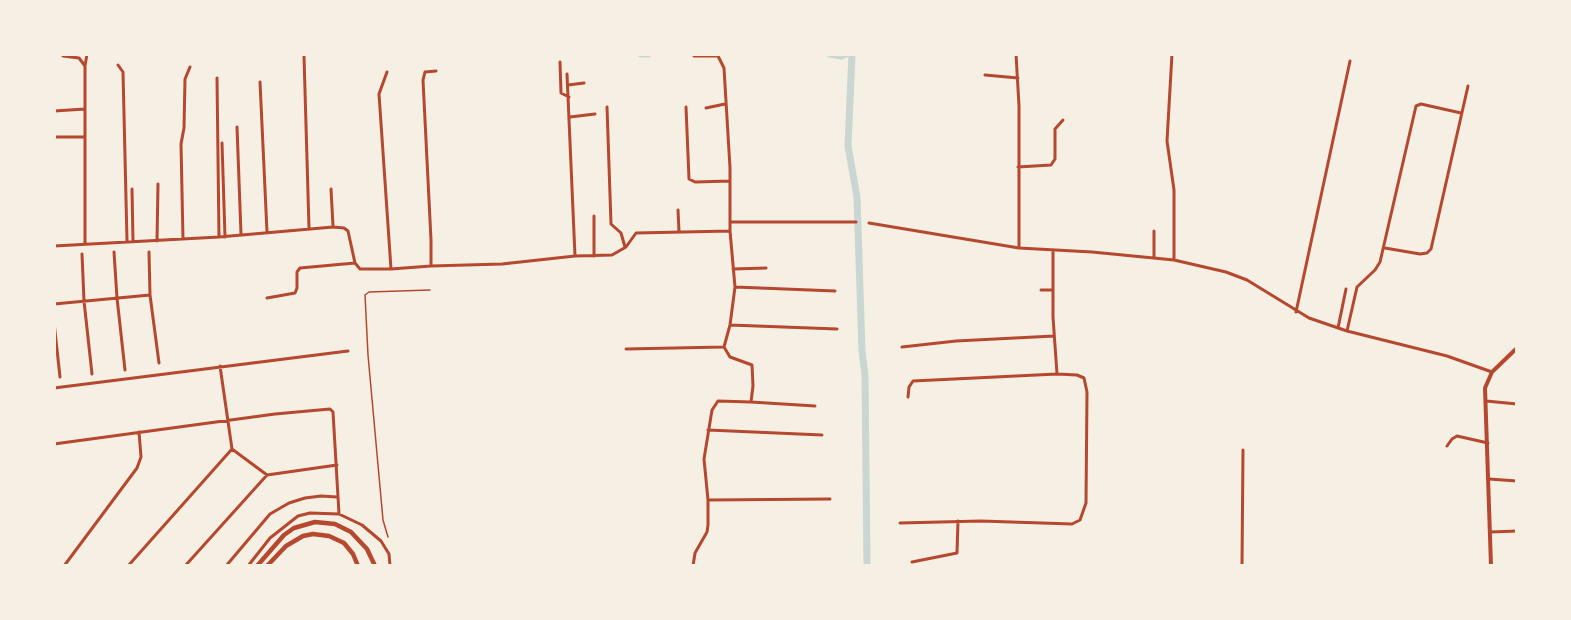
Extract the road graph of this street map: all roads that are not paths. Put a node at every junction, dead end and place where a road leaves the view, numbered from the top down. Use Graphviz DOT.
graph roads {
  1 [pos="87,54"];
  2 [pos="1016,54"];
  3 [pos="1172,55"];
  4 [pos="63,56"];
  5 [pos="304,56"];
  6 [pos="694,56"];
  7 [pos="1350,61"];
  8 [pos="560,62"];
  9 [pos="118,65"];
  10 [pos="85,66"];
  11 [pos="190,67"];
  12 [pos="436,71"];
  13 [pos="387,72"];
  14 [pos="567,74"];
  15 [pos="985,75"];
  16 [pos="218,78"];
  17 [pos="1018,78"];
  18 [pos="260,82"];
  19 [pos="584,84"];
  20 [pos="568,85"];
  21 [pos="1468,86"];
  22 [pos="569,97"];
  23 [pos="725,104"];
  24 [pos="686,107"];
  25 [pos="607,108"];
  26 [pos="706,108"];
  27 [pos="85,110"];
  28 [pos="54,111"];
  29 [pos="1461,113"];
  30 [pos="595,114"];
  31 [pos="570,117"];
  32 [pos="1063,120"];
  33 [pos="237,127"];
  34 [pos="85,136"];
  35 [pos="54,137"];
  36 [pos="222,143"];
  37 [pos="1018,167"];
  38 [pos="730,181"];
  39 [pos="158,184"];
  40 [pos="132,189"];
  41 [pos="332,189"];
  42 [pos="678,210"];
  43 [pos="594,216"];
  44 [pos="731,222"];
  45 [pos="856,222"];
  46 [pos="869,223"];
  47 [pos="333,227"];
  48 [pos="309,228"];
  49 [pos="730,231"];
  50 [pos="1154,231"];
  51 [pos="267,232"];
  52 [pos="679,232"];
  53 [pos="241,234"];
  54 [pos="219,237"];
  55 [pos="225,237"];
  56 [pos="183,239"];
  57 [pos="157,241"];
  58 [pos="127,242"];
  59 [pos="133,242"];
  60 [pos="85,245"];
  61 [pos="54,246"];
  62 [pos="625,248"];
  63 [pos="1019,248"];
  64 [pos="1385,248"];
  65 [pos="1053,250"];
  66 [pos="114,252"];
  67 [pos="149,252"];
  68 [pos="82,254"];
  69 [pos="575,256"];
  70 [pos="594,256"];
  71 [pos="1154,258"];
  72 [pos="1174,260"];
  73 [pos="355,263"];
  74 [pos="431,266"];
  75 [pos="766,268"];
  76 [pos="391,269"];
  77 [pos="733,269"];
  78 [pos="735,287"];
  79 [pos="1346,289"];
  80 [pos="430,290"];
  81 [pos="1041,290"];
  82 [pos="1053,290"];
  83 [pos="836,291"];
  84 [pos="150,295"];
  85 [pos="117,298"];
  86 [pos="267,298"];
  87 [pos="84,301"];
  88 [pos="54,304"];
  89 [pos="1296,312"];
  90 [pos="54,322"];
  91 [pos="730,325"];
  92 [pos="1338,328"];
  93 [pos="837,329"];
  94 [pos="1347,331"];
  95 [pos="1054,336"];
  96 [pos="724,347"];
  97 [pos="902,347"];
  98 [pos="1517,348"];
  99 [pos="626,349"];
  100 [pos="348,351"];
  101 [pos="159,363"];
  102 [pos="220,366"];
  103 [pos="125,370"];
  104 [pos="1492,372"];
  105 [pos="92,374"];
  106 [pos="1057,374"];
  107 [pos="60,377"];
  108 [pos="54,388"];
  109 [pos="908,397"];
  110 [pos="1486,401"];
  111 [pos="751,402"];
  112 [pos="1517,404"];
  113 [pos="815,406"];
  114 [pos="229,420"];
  115 [pos="708,430"];
  116 [pos="139,432"];
  117 [pos="822,435"];
  118 [pos="1488,443"];
  119 [pos="54,444"];
  120 [pos="1447,446"];
  121 [pos="231,449"];
  122 [pos="1243,450"];
  123 [pos="337,465"];
  124 [pos="267,475"];
  125 [pos="1490,479"];
  126 [pos="1517,481"];
  127 [pos="338,497"];
  128 [pos="830,499"];
  129 [pos="708,500"];
  130 [pos="339,514"];
  131 [pos="958,521"];
  132 [pos="900,523"];
  133 [pos="1517,531"];
  134 [pos="1491,532"];
  135 [pos="388,537"];
  136 [pos="912,562"];
  137 [pos="64,566"];
  138 [pos="128,566"];
  139 [pos="185,566"];
  140 [pos="226,566"];
  141 [pos="248,566"];
  142 [pos="257,566"];
  143 [pos="267,566"];
  144 [pos="358,566"];
  145 [pos="375,566"];
  146 [pos="390,566"];
  147 [pos="693,566"];
  148 [pos="1242,566"];
  149 [pos="1491,566"];
  1 -- 10 [label="street"];
  2 -- 17 [label="street"];
  3 -- 72 [label="street"];
  4 -- 10 [label="street"];
  5 -- 48 [label="street"];
  6 -- 23 [label="street"];
  7 -- 89 [label="street"];
  8 -- 22 [label="street"];
  9 -- 58 [label="street"];
  10 -- 27 [label="street"];
  11 -- 56 [label="street"];
  12 -- 74 [label="street"];
  13 -- 76 [label="street"];
  14 -- 20 [label="street"];
  15 -- 17 [label="street"];
  16 -- 54 [label="street"];
  17 -- 37 [label="street"];
  18 -- 51 [label="street"];
  19 -- 20 [label="street"];
  20 -- 22 [label="street"];
  21 -- 29 [label="street"];
  22 -- 31 [label="street"];
  23 -- 26 [label="street"];
  23 -- 38 [label="street"];
  24 -- 38 [label="street"];
  25 -- 62 [label="street"];
  27 -- 28 [label="street"];
  27 -- 34 [label="street"];
  29 -- 64 [label="street"];
  29 -- 64 [label="street"];
  30 -- 31 [label="street"];
  31 -- 69 [label="street"];
  32 -- 37 [label="street"];
  33 -- 53 [label="street"];
  34 -- 35 [label="street"];
  34 -- 60 [label="street"];
  36 -- 55 [label="street"];
  37 -- 63 [label="street"];
  38 -- 44 [label="street"];
  39 -- 57 [label="street"];
  40 -- 59 [label="street"];
  41 -- 47 [label="street"];
  42 -- 52 [label="street"];
  43 -- 70 [label="street"];
  44 -- 45 [label="street"];
  44 -- 49 [label="street"];
  46 -- 63 [label="street"];
  47 -- 48 [label="street"];
  47 -- 73 [label="street"];
  48 -- 51 [label="street"];
  49 -- 52 [label="street"];
  49 -- 77 [label="street"];
  50 -- 71 [label="street"];
  51 -- 53 [label="street"];
  52 -- 62 [label="street"];
  53 -- 55 [label="street"];
  54 -- 55 [label="street"];
  54 -- 56 [label="street"];
  56 -- 57 [label="street"];
  57 -- 59 [label="street"];
  58 -- 59 [label="street"];
  58 -- 60 [label="street"];
  60 -- 61 [label="street"];
  62 -- 70 [label="street"];
  63 -- 65 [label="street"];
  64 -- 94 [label="street"];
  65 -- 71 [label="street"];
  65 -- 82 [label="street"];
  66 -- 85 [label="street"];
  67 -- 84 [label="street"];
  68 -- 87 [label="street"];
  69 -- 70 [label="street"];
  69 -- 74 [label="street"];
  71 -- 72 [label="street"];
  72 -- 89 [label="street"];
  73 -- 76 [label="street"];
  73 -- 86 [label="street"];
  74 -- 76 [label="street"];
  75 -- 77 [label="street"];
  77 -- 78 [label="street"];
  78 -- 83 [label="street"];
  78 -- 91 [label="street"];
  79 -- 92 [label="street"];
  80 -- 135 [label="lane"];
  81 -- 82 [label="street"];
  82 -- 95 [label="street"];
  84 -- 85 [label="street"];
  84 -- 101 [label="street"];
  85 -- 87 [label="street"];
  85 -- 103 [label="street"];
  87 -- 88 [label="street"];
  87 -- 105 [label="street"];
  89 -- 92 [label="street"];
  90 -- 107 [label="street"];
  91 -- 93 [label="street"];
  91 -- 96 [label="street"];
  92 -- 94 [label="street"];
  94 -- 104 [label="street"];
  95 -- 97 [label="street"];
  95 -- 106 [label="street"];
  96 -- 99 [label="street"];
  96 -- 111 [label="street"];
  98 -- 104 [label="street"];
  100 -- 102 [label="street"];
  102 -- 108 [label="street"];
  102 -- 114 [label="street"];
  104 -- 110 [label="street"];
  106 -- 109 [label="street"];
  106 -- 131 [label="street"];
  110 -- 112 [label="street"];
  110 -- 118 [label="street"];
  111 -- 113 [label="street"];
  111 -- 115 [label="street"];
  114 -- 116 [label="street"];
  114 -- 121 [label="street"];
  114 -- 123 [label="street"];
  115 -- 117 [label="street"];
  115 -- 129 [label="street"];
  116 -- 119 [label="street"];
  116 -- 137 [label="street"];
  118 -- 120 [label="street"];
  118 -- 125 [label="street"];
  121 -- 124 [label="street"];
  121 -- 138 [label="street"];
  122 -- 148 [label="street"];
  123 -- 124 [label="street"];
  123 -- 127 [label="street"];
  124 -- 139 [label="street"];
  125 -- 126 [label="street"];
  125 -- 134 [label="street"];
  127 -- 130 [label="street"];
  127 -- 140 [label="street"];
  128 -- 129 [label="street"];
  129 -- 147 [label="street"];
  130 -- 141 [label="street"];
  130 -- 146 [label="street"];
  131 -- 132 [label="street"];
  131 -- 136 [label="street"];
  133 -- 134 [label="street"];
  134 -- 149 [label="street"];
  142 -- 145 [label="main road"];
  143 -- 144 [label="main road"];
}
